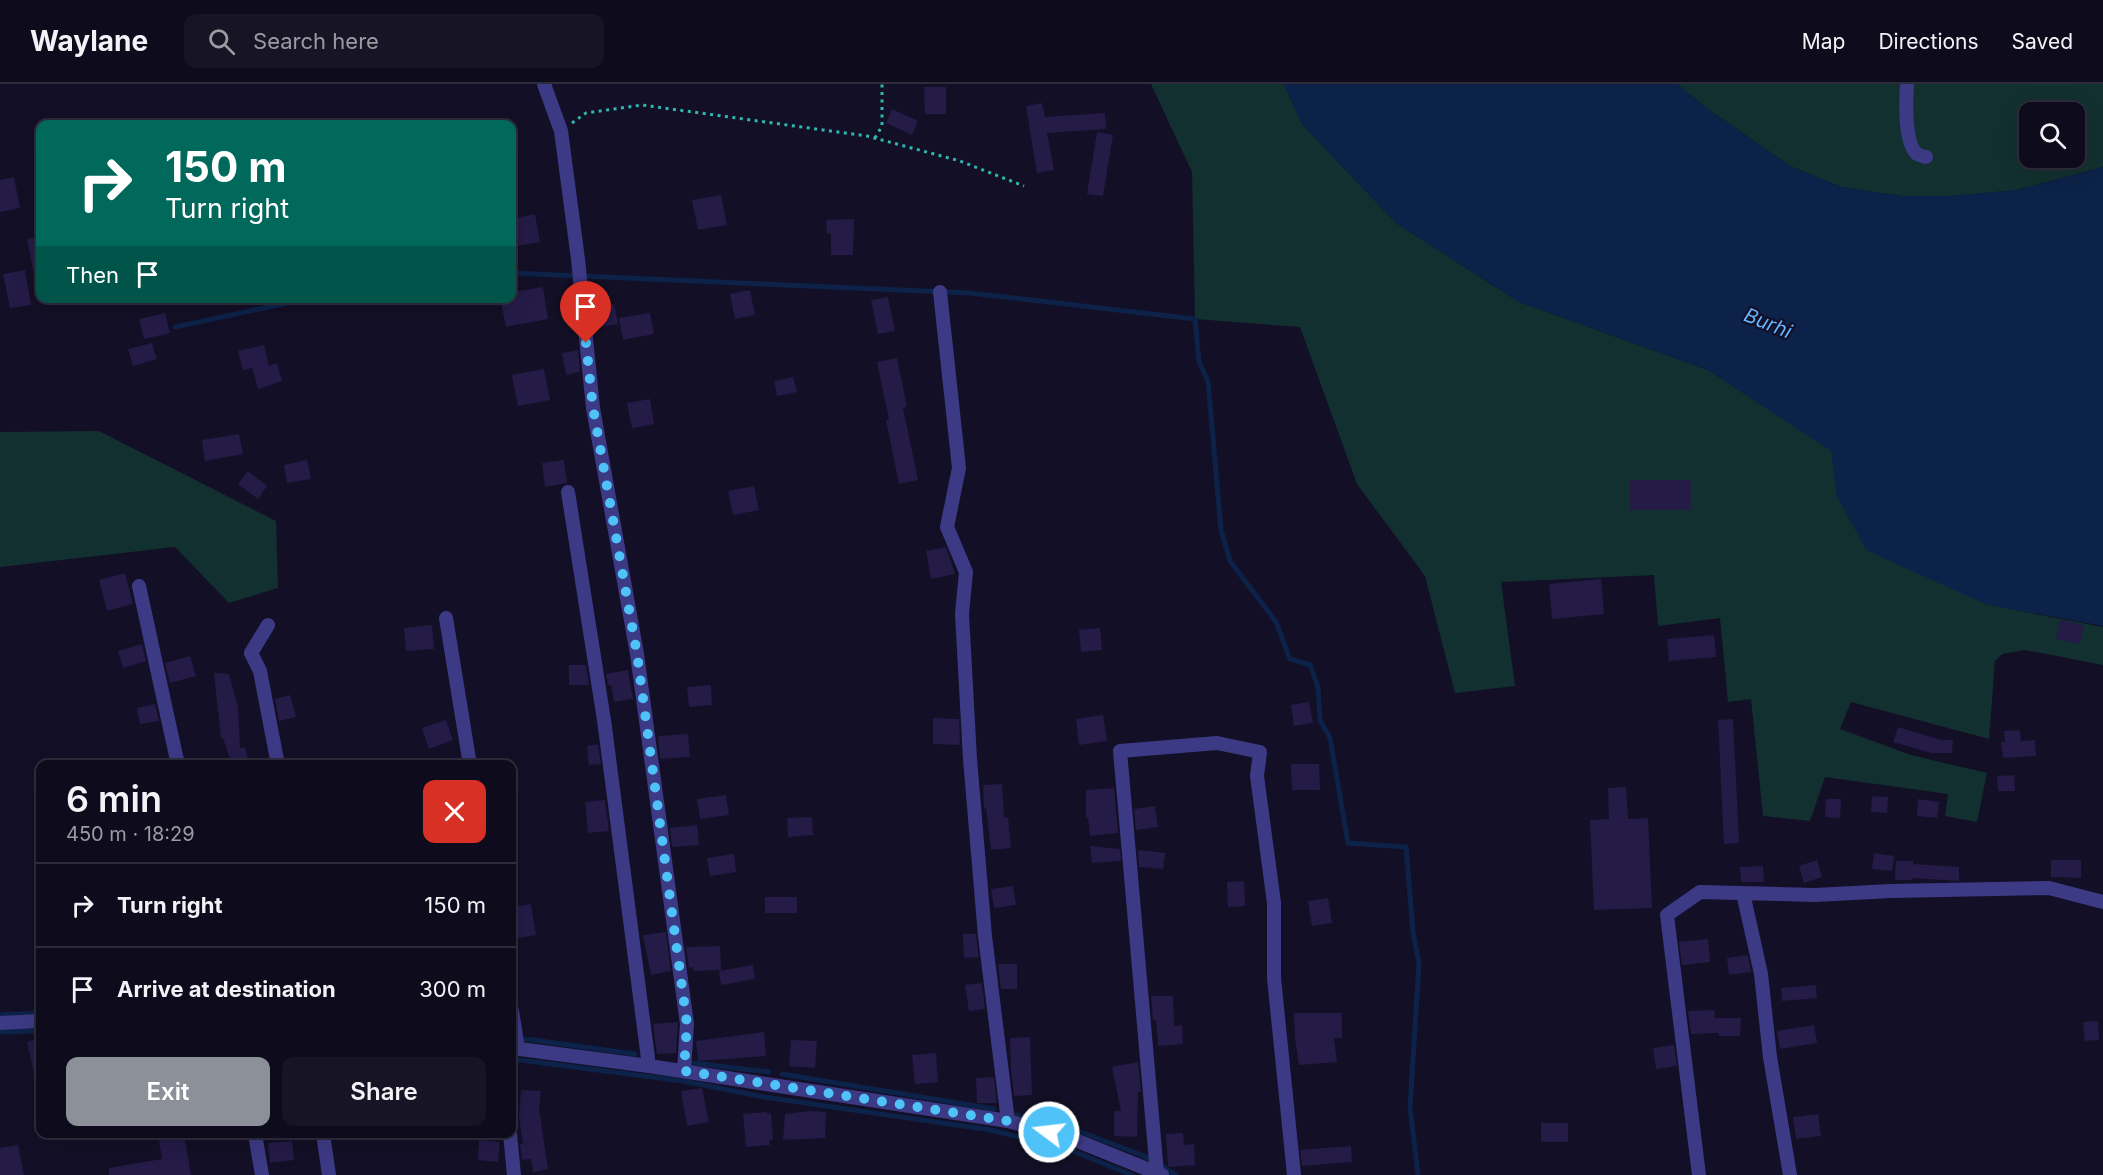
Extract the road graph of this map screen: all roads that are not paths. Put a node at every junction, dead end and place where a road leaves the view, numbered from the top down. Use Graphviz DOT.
graph roads {
  1 [pos="544,84"];
  2 [pos="1908,84"];
  3 [pos="1926,158"];
  4 [pos="940,292"];
  5 [pos="568,492"];
  6 [pos="139,586"];
  7 [pos="446,618"];
  8 [pos="268,625"];
  9 [pos="177,760"];
  10 [pos="277,760"];
  11 [pos="469,760"];
  12 [pos="1743,893"];
  13 [pos="2103,902"];
  14 [pos="36,1021"];
  15 [pos="0,1023"];
  16 [pos="516,1048"];
  17 [pos="650,1066"];
  18 [pos="684,1071"];
  19 [pos="1008,1121"];
  20 [pos="256,1138"];
  21 [pos="323,1138"];
  22 [pos="510,1138"];
  23 [pos="1160,1174"];
  24 [pos="262,1175"];
  25 [pos="328,1175"];
  26 [pos="514,1175"];
  27 [pos="1294,1175"];
  28 [pos="1699,1175"];
  29 [pos="1790,1175"];
  1 -- 18 [label="street"];
  2 -- 3 [label="street"];
  4 -- 19 [label="street"];
  5 -- 17 [label="street"];
  6 -- 9 [label="street"];
  7 -- 11 [label="street"];
  8 -- 10 [label="street"];
  12 -- 13 [label="street"];
  12 -- 28 [label="street"];
  12 -- 29 [label="street"];
  14 -- 15 [label="street"];
  16 -- 17 [label="street"];
  17 -- 18 [label="street"];
  18 -- 19 [label="street"];
  19 -- 23 [label="street"];
  20 -- 24 [label="street"];
  21 -- 25 [label="street"];
  22 -- 26 [label="street"];
  23 -- 27 [label="street"];
}
